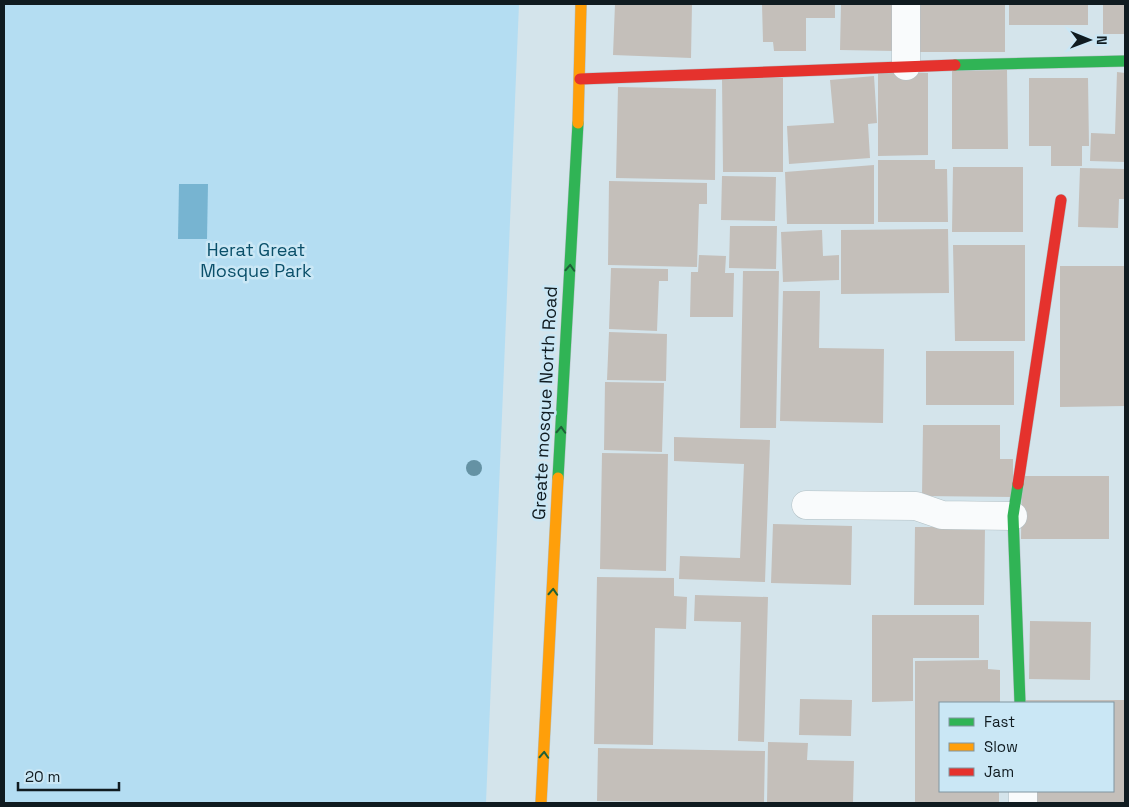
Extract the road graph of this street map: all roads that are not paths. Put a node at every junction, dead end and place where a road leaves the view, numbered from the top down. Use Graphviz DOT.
graph roads {
  1 [pos="581,4"];
  2 [pos="906,4"];
  3 [pos="1125,61"];
  4 [pos="906,66"];
  5 [pos="580,79"];
  6 [pos="1061,200"];
  7 [pos="806,505"];
  8 [pos="1013,516"];
  9 [pos="1020,702"];
  10 [pos="542,803"];
  1 -- 5 [label="street, Greate mosque North Road"];
  2 -- 4 [label="street"];
  3 -- 4 [label="street"];
  4 -- 5 [label="street"];
  10 -- 5 [label="street, Greate mosque North Road, one-way"];
  6 -- 8 [label="street"];
  7 -- 8 [label="street"];
  8 -- 9 [label="street"];
}
